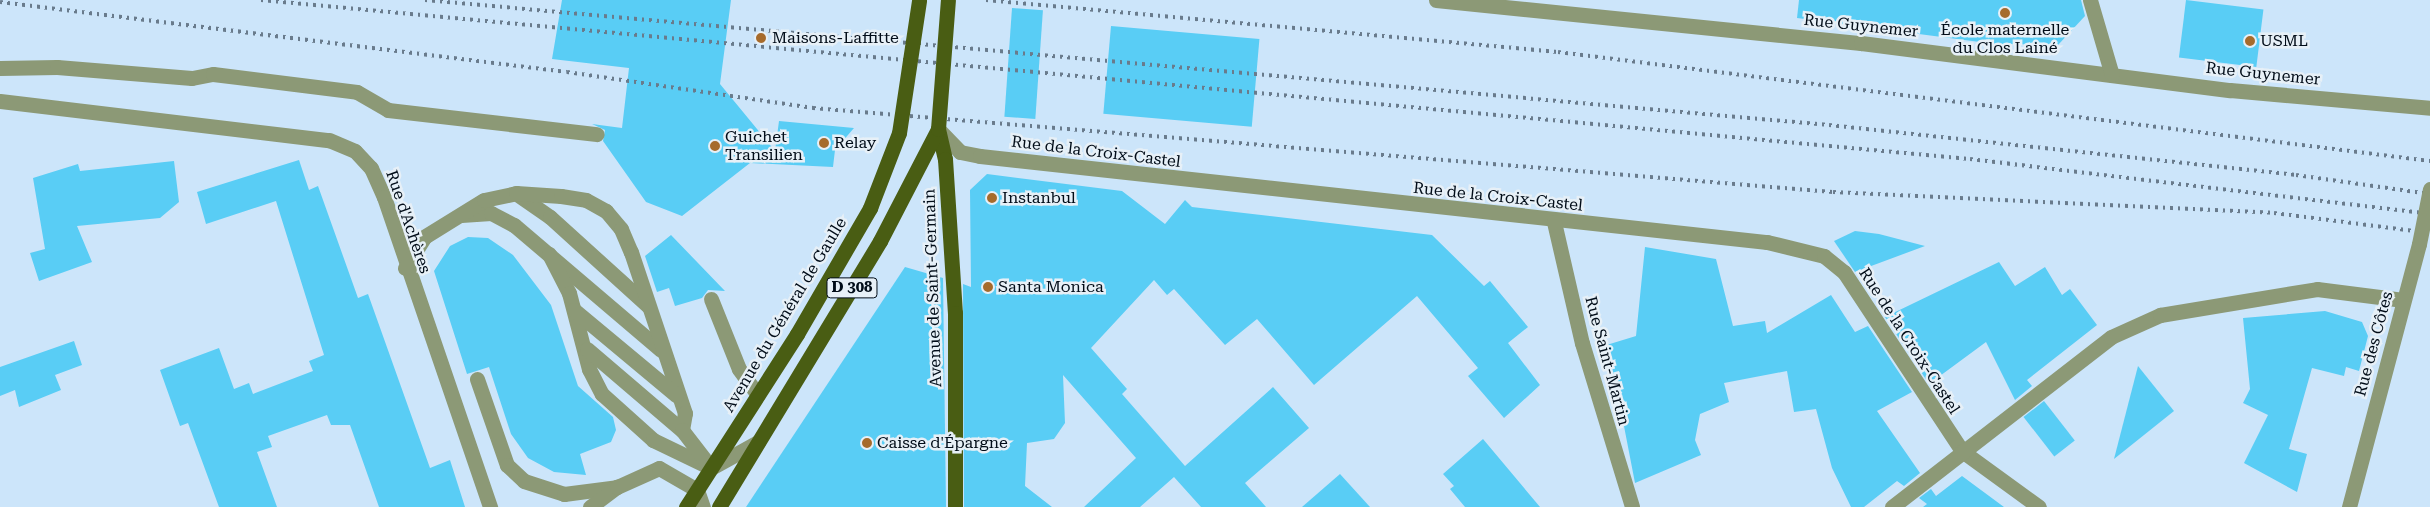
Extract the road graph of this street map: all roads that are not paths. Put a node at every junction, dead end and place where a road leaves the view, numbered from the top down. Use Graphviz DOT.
graph roads {
  1 [pos="919,0"];
  2 [pos="948,0"];
  3 [pos="1436,0"];
  4 [pos="2090,0"];
  5 [pos="0,68"];
  6 [pos="2112,75"];
  7 [pos="0,101"];
  8 [pos="2430,108"];
  9 [pos="938,129"];
  10 [pos="597,134"];
  11 [pos="2430,189"];
  12 [pos="516,193"];
  13 [pos="454,215"];
  14 [pos="1554,222"];
  15 [pos="549,254"];
  16 [pos="405,268"];
  17 [pos="711,299"];
  18 [pos="2403,300"];
  19 [pos="648,307"];
  20 [pos="573,310"];
  21 [pos="587,349"];
  22 [pos="662,351"];
  23 [pos="477,379"];
  24 [pos="677,395"];
  25 [pos="758,395"];
  26 [pos="682,430"];
  27 [pos="758,442"];
  28 [pos="1962,451"];
  29 [pos="711,468"];
  30 [pos="617,487"];
  31 [pos="696,490"];
  32 [pos="490,507"];
  33 [pos="590,507"];
  34 [pos="686,507"];
  35 [pos="703,507"];
  36 [pos="719,507"];
  37 [pos="955,507"];
  38 [pos="1632,507"];
  39 [pos="1892,507"];
  40 [pos="2039,507"];
  41 [pos="2349,507"];
  1 -- 25 [label="main road, Avenue du Général de Gaulle / D 308, bridge"];
  2 -- 9 [label="main road, D 308, bridge"];
  3 -- 6 [label="street, Rue Guynemer"];
  4 -- 6 [label="street"];
  5 -- 10 [label="street"];
  6 -- 8 [label="street, Rue Guynemer"];
  7 -- 16 [label="street, Rue d'Achères"];
  9 -- 14 [label="street, Rue de la Croix-Castel"];
  9 -- 27 [label="main road, D 308"];
  9 -- 37 [label="main road, Avenue de Saint-Germain"];
  11 -- 18 [label="street, Rue des Côtes, bridge"];
  12 -- 13 [label="street"];
  12 -- 19 [label="street"];
  12 -- 19 [label="street"];
  13 -- 15 [label="street"];
  13 -- 16 [label="street"];
  14 -- 28 [label="street, Rue de la Croix-Castel"];
  14 -- 38 [label="street, Rue Saint-Martin"];
  15 -- 20 [label="street"];
  15 -- 22 [label="street"];
  16 -- 32 [label="street, Rue d'Achères"];
  17 -- 25 [label="street"];
  18 -- 28 [label="street"];
  18 -- 41 [label="street, Rue des Côtes"];
  19 -- 22 [label="street"];
  20 -- 21 [label="street"];
  20 -- 24 [label="street"];
  21 -- 26 [label="street"];
  21 -- 29 [label="street"];
  22 -- 24 [label="street"];
  23 -- 30 [label="street"];
  24 -- 26 [label="street"];
  25 -- 29 [label="main road, Avenue du Général de Gaulle / D 308"];
  26 -- 29 [label="street"];
  27 -- 29 [label="street"];
  27 -- 36 [label="main road, D 308"];
  28 -- 39 [label="street"];
  28 -- 40 [label="street"];
  29 -- 31 [label="main road, Avenue du Général de Gaulle / D 308"];
  30 -- 31 [label="street"];
  30 -- 33 [label="street"];
  31 -- 34 [label="main road, Avenue du Général de Gaulle / D 308"];
  31 -- 35 [label="street"];
}
